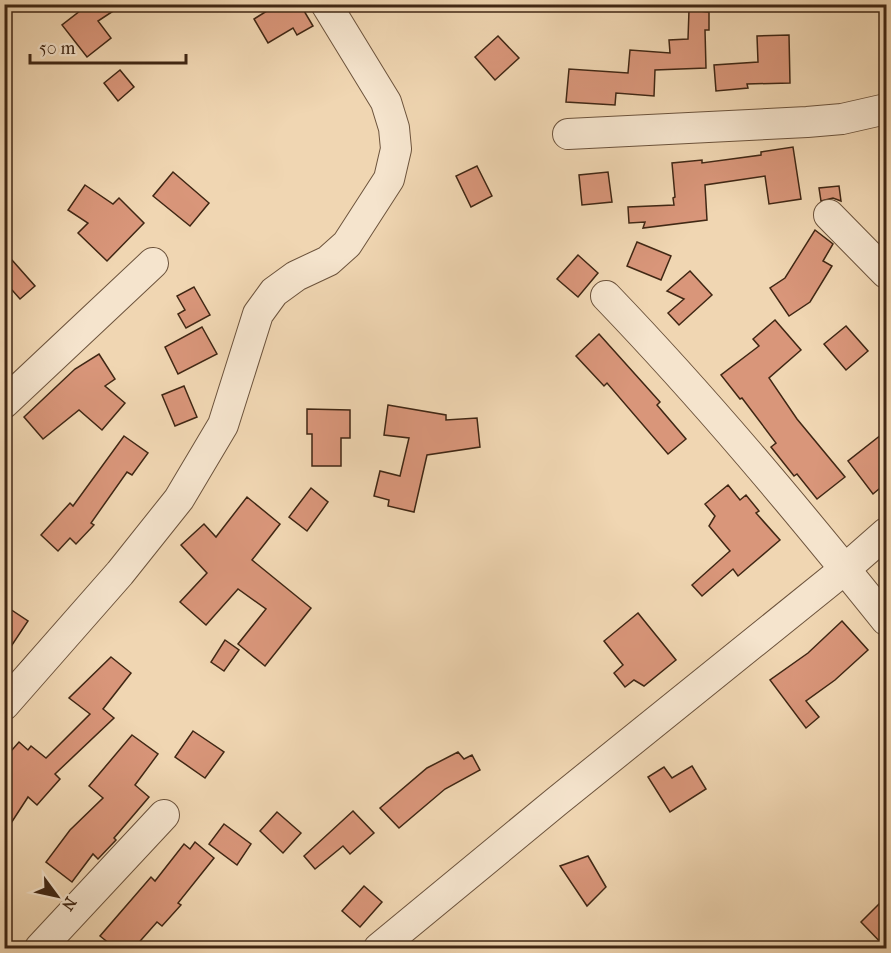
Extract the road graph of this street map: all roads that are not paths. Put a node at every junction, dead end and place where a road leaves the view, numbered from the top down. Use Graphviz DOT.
graph roads {
  1 [pos="326,4"];
  2 [pos="886,109"];
  3 [pos="568,134"];
  4 [pos="829,215"];
  5 [pos="153,263"];
  6 [pos="886,273"];
  7 [pos="606,296"];
  8 [pos="4,403"];
  9 [pos="886,532"];
  10 [pos="845,569"];
  11 [pos="886,620"];
  12 [pos="4,705"];
  13 [pos="164,815"];
  14 [pos="40,948"];
  15 [pos="379,948"];
  1 -- 12 [label="street"];
  2 -- 3 [label="street"];
  4 -- 6 [label="street"];
  5 -- 8 [label="street"];
  7 -- 10 [label="street"];
  9 -- 10 [label="street"];
  10 -- 11 [label="street"];
  10 -- 15 [label="street"];
  13 -- 14 [label="street"];
}
